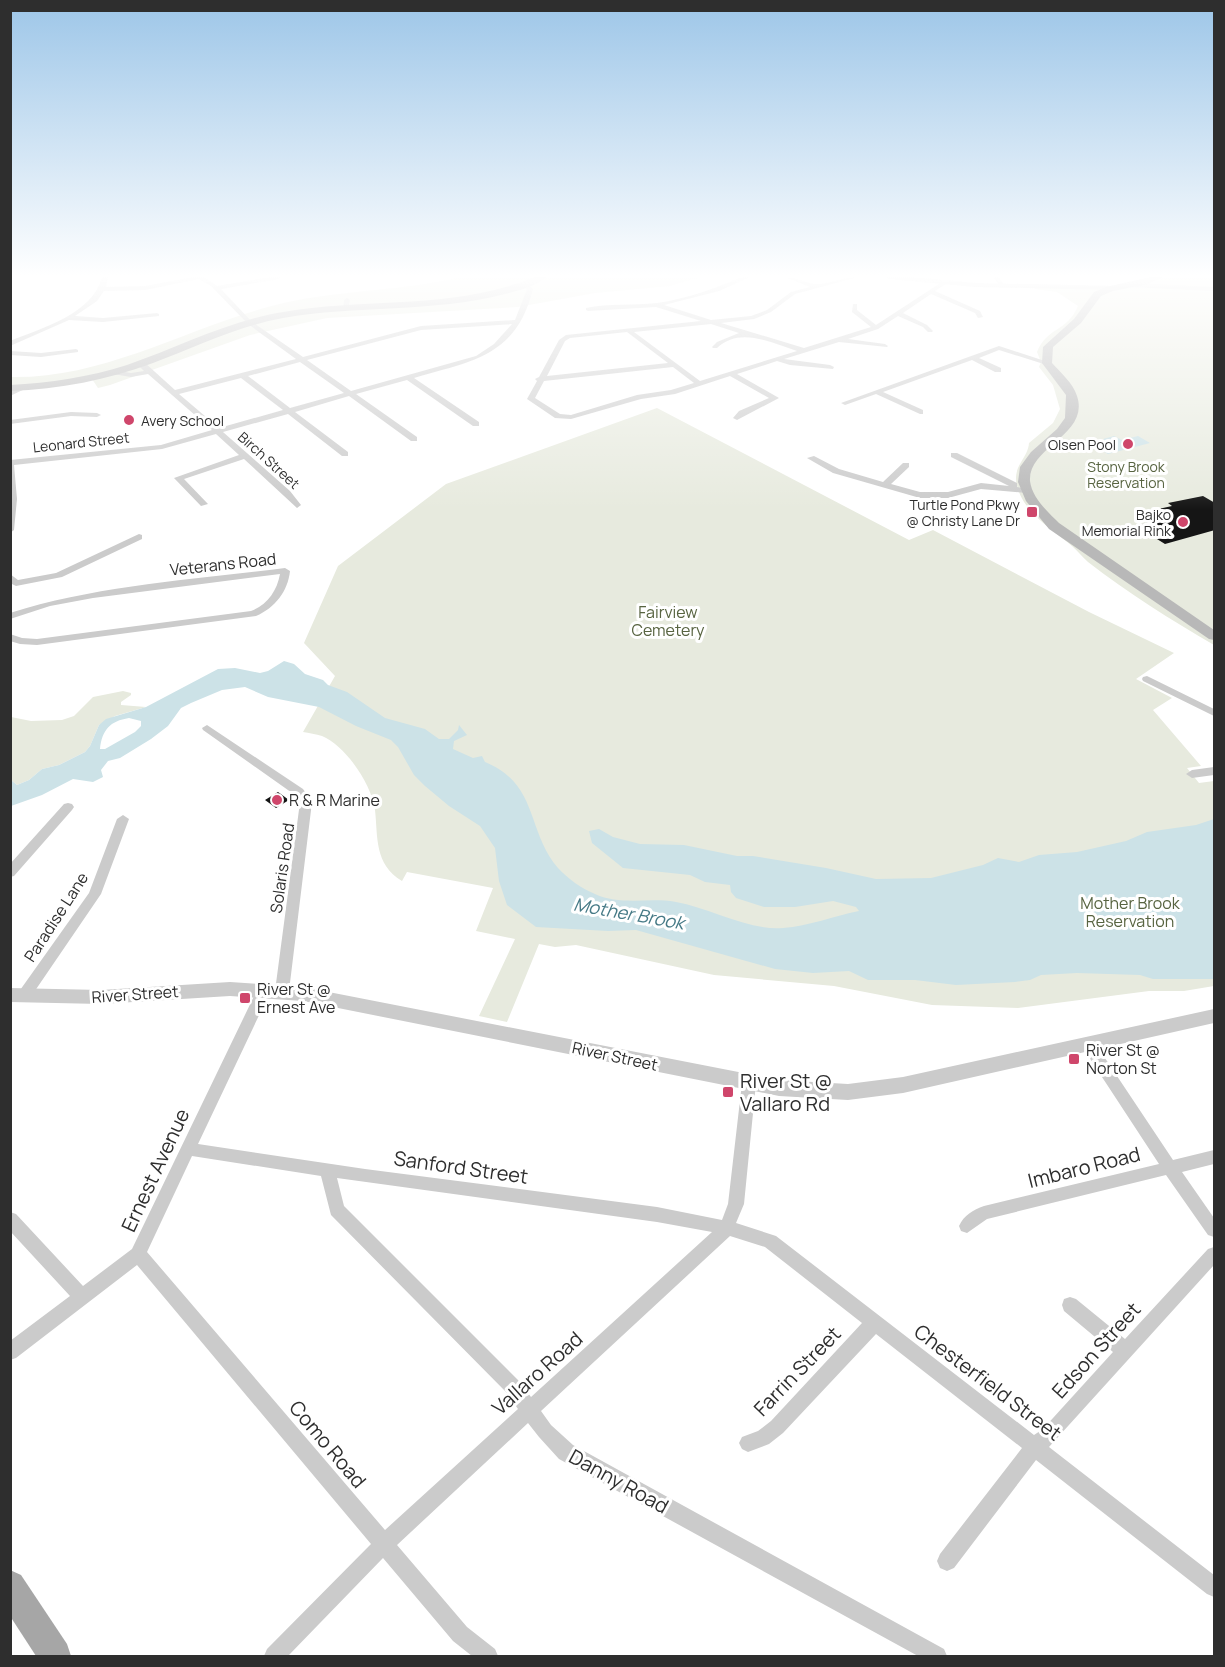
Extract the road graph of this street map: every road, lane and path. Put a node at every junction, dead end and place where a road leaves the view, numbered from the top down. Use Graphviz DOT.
graph roads {
  1 [pos="165,355"];
  2 [pos="295,355"];
  3 [pos="317,355"];
  4 [pos="482,355"];
  5 [pos="553,355"];
  6 [pos="660,355"];
  7 [pos="789,355"];
  8 [pos="981,355"];
  9 [pos="1022,355"];
  10 [pos="1048,355"];
  11 [pos="972,357"];
  12 [pos="301,359"];
  13 [pos="777,359"];
  14 [pos="1047,363"];
  15 [pos="141,364"];
  16 [pos="673,365"];
  17 [pos="830,367"];
  18 [pos="998,369"];
  19 [pos="116,372"];
  20 [pos="150,372"];
  21 [pos="731,374"];
  22 [pos="242,375"];
  23 [pos="408,377"];
  24 [pos="539,379"];
  25 [pos="700,384"];
  26 [pos="25,387"];
  27 [pos="10,388"];
  28 [pos="877,392"];
  29 [pos="174,393"];
  30 [pos="10,394"];
  31 [pos="348,394"];
  32 [pos="845,403"];
  33 [pos="287,411"];
  34 [pos="920,412"];
  35 [pos="97,415"];
  36 [pos="737,418"];
  37 [pos="10,422"];
  38 [pos="476,424"];
  39 [pos="217,431"];
  40 [pos="414,439"];
  41 [pos="345,454"];
  42 [pos="954,455"];
  43 [pos="245,456"];
  44 [pos="811,458"];
  45 [pos="10,462"];
  46 [pos="906,465"];
  47 [pos="885,485"];
  48 [pos="1027,490"];
  49 [pos="204,504"];
  50 [pos="297,505"];
  51 [pos="10,530"];
  52 [pos="139,537"];
  53 [pos="14,580"];
  54 [pos="10,616"];
  55 [pos="1215,636"];
  56 [pos="10,637"];
  57 [pos="1147,679"];
  58 [pos="1215,713"];
  59 [pos="207,728"];
  60 [pos="1215,771"];
  61 [pos="1192,774"];
  62 [pos="68,807"];
  63 [pos="123,819"];
  64 [pos="10,873"];
  65 [pos="264,990"];
  66 [pos="282,992"];
  67 [pos="17,996"];
  68 [pos="1215,1016"];
  69 [pos="1088,1044"];
  70 [pos="749,1083"];
  71 [pos="189,1149"];
  72 [pos="1215,1157"];
  73 [pos="1170,1168"];
  74 [pos="327,1170"];
  75 [pos="12,1221"];
  76 [pos="967,1226"];
  77 [pos="726,1229"];
  78 [pos="1215,1230"];
  79 [pos="138,1254"];
  80 [pos="1215,1254"];
  81 [pos="82,1297"];
  82 [pos="1070,1305"];
  83 [pos="874,1323"];
  84 [pos="1125,1351"];
  85 [pos="10,1352"];
  86 [pos="530,1410"];
  87 [pos="748,1443"];
  88 [pos="1035,1446"];
  89 [pos="383,1545"];
  90 [pos="946,1562"];
  91 [pos="10,1586"];
  92 [pos="1215,1587"];
  93 [pos="55,1656"];
  94 [pos="274,1656"];
  95 [pos="488,1656"];
  96 [pos="937,1656"];
  1 -- 15 [label="main road"];
  2 -- 12 [label="street"];
  3 -- 12 [label="street"];
  4 -- 23 [label="street, Leonard Street"];
  5 -- 24 [label="street"];
  6 -- 16 [label="street"];
  7 -- 13 [label="street"];
  8 -- 11 [label="street"];
  9 -- 14 [label="street"];
  10 -- 14 [label="main road"];
  11 -- 18 [label="street"];
  11 -- 28 [label="street"];
  12 -- 22 [label="street"];
  12 -- 31 [label="street"];
  13 -- 17 [label="street"];
  13 -- 21 [label="street"];
  14 -- 48 [label="main road"];
  15 -- 19 [label="main road"];
  15 -- 20 [label="street, Birch Street"];
  16 -- 24 [label="street"];
  16 -- 25 [label="street"];
  19 -- 20 [label="street"];
  19 -- 26 [label="main road"];
  20 -- 29 [label="street, Birch Street"];
  21 -- 25 [label="street"];
  21 -- 36 [label="street"];
  22 -- 29 [label="street"];
  22 -- 33 [label="street"];
  23 -- 31 [label="street, Leonard Street"];
  23 -- 38 [label="street"];
  24 -- 25 [label="street"];
  26 -- 27 [label="main road"];
  26 -- 30 [label="street"];
  28 -- 32 [label="street"];
  28 -- 34 [label="street"];
  29 -- 39 [label="street, Birch Street"];
  31 -- 33 [label="street, Leonard Street"];
  31 -- 40 [label="street"];
  33 -- 39 [label="street, Leonard Street"];
  33 -- 41 [label="street"];
  35 -- 37 [label="street"];
  39 -- 43 [label="street, Birch Street"];
  39 -- 45 [label="street, Leonard Street"];
  42 -- 48 [label="street"];
  43 -- 49 [label="street"];
  43 -- 50 [label="street, Birch Street"];
  44 -- 47 [label="street"];
  45 -- 51 [label="street"];
  46 -- 47 [label="street"];
  47 -- 48 [label="street"];
  48 -- 55 [label="main road"];
  52 -- 53 [label="street"];
  54 -- 56 [label="street, Veterans Road"];
  57 -- 58 [label="street"];
  59 -- 66 [label="street, Solaris Road"];
  60 -- 61 [label="street"];
  62 -- 64 [label="street"];
  63 -- 67 [label="street, Paradise Lane"];
  65 -- 66 [label="street, River Street"];
  65 -- 67 [label="street, River Street"];
  65 -- 71 [label="street, Ernest Avenue"];
  66 -- 70 [label="street, River Street"];
  68 -- 69 [label="street, River Street"];
  69 -- 70 [label="street, River Street"];
  69 -- 73 [label="street"];
  70 -- 77 [label="street, Vallaro Road"];
  71 -- 74 [label="street, Sanford Street"];
  71 -- 79 [label="street, Ernest Avenue"];
  72 -- 73 [label="street, Imbaro Road"];
  73 -- 76 [label="street, Imbaro Road"];
  73 -- 78 [label="street"];
  74 -- 77 [label="street, Sanford Street"];
  74 -- 86 [label="street, Danny Road"];
  75 -- 81 [label="street"];
  77 -- 83 [label="street, Chesterfield Street"];
  77 -- 86 [label="street, Vallaro Road"];
  79 -- 81 [label="street, Ernest Avenue"];
  79 -- 89 [label="street, Como Road"];
  80 -- 84 [label="street, Edson Street"];
  81 -- 85 [label="street, Ernest Avenue"];
  82 -- 84 [label="street"];
  83 -- 87 [label="street, Farrin Street"];
  83 -- 88 [label="street, Chesterfield Street"];
  84 -- 88 [label="street, Edson Street"];
  86 -- 89 [label="street, Vallaro Road"];
  86 -- 96 [label="street, Danny Road"];
  88 -- 90 [label="street, Edson Street"];
  88 -- 92 [label="street, Chesterfield Street"];
  89 -- 94 [label="street, Vallaro Road"];
  89 -- 95 [label="street, Como Road"];
  91 -- 93 [label="main road"];
}
